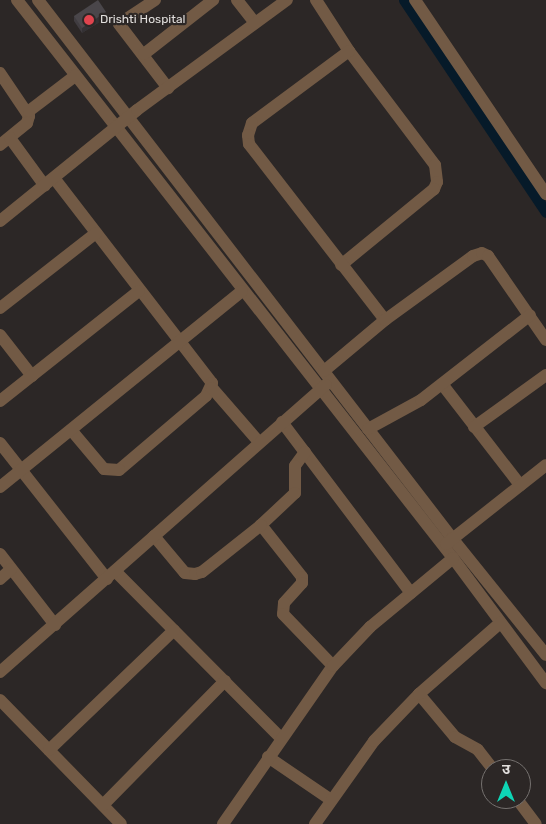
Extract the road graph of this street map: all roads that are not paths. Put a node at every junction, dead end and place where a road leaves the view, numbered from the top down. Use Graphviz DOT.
graph roads {
  1 [pos="16,0"];
  2 [pos="38,0"];
  3 [pos="213,0"];
  4 [pos="237,0"];
  5 [pos="287,0"];
  6 [pos="316,0"];
  7 [pos="415,0"];
  8 [pos="150,1"];
  9 [pos="255,23"];
  10 [pos="349,50"];
  11 [pos="144,54"];
  12 [pos="0,73"];
  13 [pos="75,76"];
  14 [pos="168,88"];
  15 [pos="29,111"];
  16 [pos="128,118"];
  17 [pos="116,129"];
  18 [pos="5,141"];
  19 [pos="50,182"];
  20 [pos="546,194"];
  21 [pos="0,221"];
  22 [pos="96,233"];
  23 [pos="341,265"];
  24 [pos="139,291"];
  25 [pos="242,291"];
  26 [pos="0,308"];
  27 [pos="530,315"];
  28 [pos="385,320"];
  29 [pos="0,335"];
  30 [pos="546,340"];
  31 [pos="180,344"];
  32 [pos="546,375"];
  33 [pos="32,376"];
  34 [pos="327,376"];
  35 [pos="442,384"];
  36 [pos="212,388"];
  37 [pos="320,390"];
  38 [pos="0,401"];
  39 [pos="282,422"];
  40 [pos="474,427"];
  41 [pos="72,430"];
  42 [pos="368,430"];
  43 [pos="259,442"];
  44 [pos="0,443"];
  45 [pos="305,452"];
  46 [pos="546,465"];
  47 [pos="22,471"];
  48 [pos="520,485"];
  49 [pos="0,487"];
  50 [pos="261,525"];
  51 [pos="154,536"];
  52 [pos="447,542"];
  53 [pos="0,554"];
  54 [pos="453,558"];
  55 [pos="11,569"];
  56 [pos="111,575"];
  57 [pos="0,579"];
  58 [pos="411,592"];
  59 [pos="500,623"];
  60 [pos="54,624"];
  61 [pos="174,630"];
  62 [pos="546,655"];
  63 [pos="333,666"];
  64 [pos="0,672"];
  65 [pos="225,681"];
  66 [pos="546,683"];
  67 [pos="419,694"];
  68 [pos="0,700"];
  69 [pos="281,738"];
  70 [pos="48,750"];
  71 [pos="268,757"];
  72 [pos="485,759"];
  73 [pos="331,800"];
  74 [pos="103,805"];
  75 [pos="524,809"];
  76 [pos="121,824"];
  77 [pos="223,824"];
  78 [pos="315,824"];
  79 [pos="536,824"];
  1 -- 13 [label="street"];
  2 -- 16 [label="street"];
  3 -- 11 [label="street"];
  4 -- 9 [label="street"];
  5 -- 9 [label="street"];
  6 -- 10 [label="street"];
  7 -- 20 [label="street"];
  8 -- 11 [label="street"];
  9 -- 14 [label="street"];
  10 -- 23 [label="street"];
  10 -- 23 [label="street"];
  11 -- 14 [label="street"];
  12 -- 15 [label="street"];
  13 -- 15 [label="street"];
  13 -- 17 [label="street"];
  14 -- 16 [label="street"];
  15 -- 18 [label="street"];
  16 -- 17 [label="street"];
  16 -- 34 [label="street"];
  17 -- 19 [label="street"];
  17 -- 25 [label="street"];
  18 -- 19 [label="street"];
  19 -- 21 [label="street"];
  19 -- 22 [label="street"];
  22 -- 24 [label="street"];
  22 -- 26 [label="street"];
  23 -- 28 [label="street"];
  24 -- 31 [label="street"];
  24 -- 33 [label="street"];
  25 -- 31 [label="street"];
  25 -- 37 [label="street"];
  27 -- 28 [label="street"];
  27 -- 30 [label="street"];
  27 -- 35 [label="street"];
  28 -- 34 [label="street"];
  29 -- 33 [label="street"];
  31 -- 36 [label="street"];
  31 -- 41 [label="street"];
  32 -- 40 [label="street"];
  33 -- 38 [label="street"];
  34 -- 37 [label="street"];
  34 -- 42 [label="street"];
  35 -- 40 [label="street"];
  35 -- 42 [label="street"];
  36 -- 41 [label="street"];
  36 -- 43 [label="street"];
  37 -- 39 [label="street"];
  37 -- 52 [label="street"];
  39 -- 43 [label="street"];
  39 -- 45 [label="street"];
  40 -- 48 [label="street"];
  41 -- 47 [label="street"];
  42 -- 52 [label="street"];
  43 -- 51 [label="street"];
  44 -- 47 [label="street"];
  45 -- 50 [label="street"];
  45 -- 58 [label="street"];
  46 -- 48 [label="street"];
  47 -- 49 [label="street"];
  47 -- 56 [label="street"];
  48 -- 52 [label="street"];
  50 -- 51 [label="street"];
  50 -- 63 [label="street"];
  51 -- 56 [label="street"];
  52 -- 54 [label="street"];
  52 -- 62 [label="street"];
  53 -- 55 [label="street"];
  54 -- 58 [label="street"];
  54 -- 59 [label="street"];
  55 -- 57 [label="street"];
  55 -- 60 [label="street"];
  56 -- 60 [label="street"];
  56 -- 61 [label="street"];
  58 -- 63 [label="street"];
  59 -- 66 [label="street"];
  59 -- 67 [label="street"];
  60 -- 64 [label="street"];
  61 -- 65 [label="street"];
  61 -- 70 [label="street"];
  63 -- 69 [label="street"];
  65 -- 69 [label="street"];
  65 -- 74 [label="street"];
  67 -- 72 [label="street"];
  67 -- 73 [label="street"];
  68 -- 70 [label="street"];
  69 -- 71 [label="street"];
  70 -- 74 [label="street"];
  71 -- 73 [label="street"];
  71 -- 77 [label="street"];
  73 -- 78 [label="street"];
  74 -- 76 [label="street"];
  75 -- 79 [label="street"];
}
